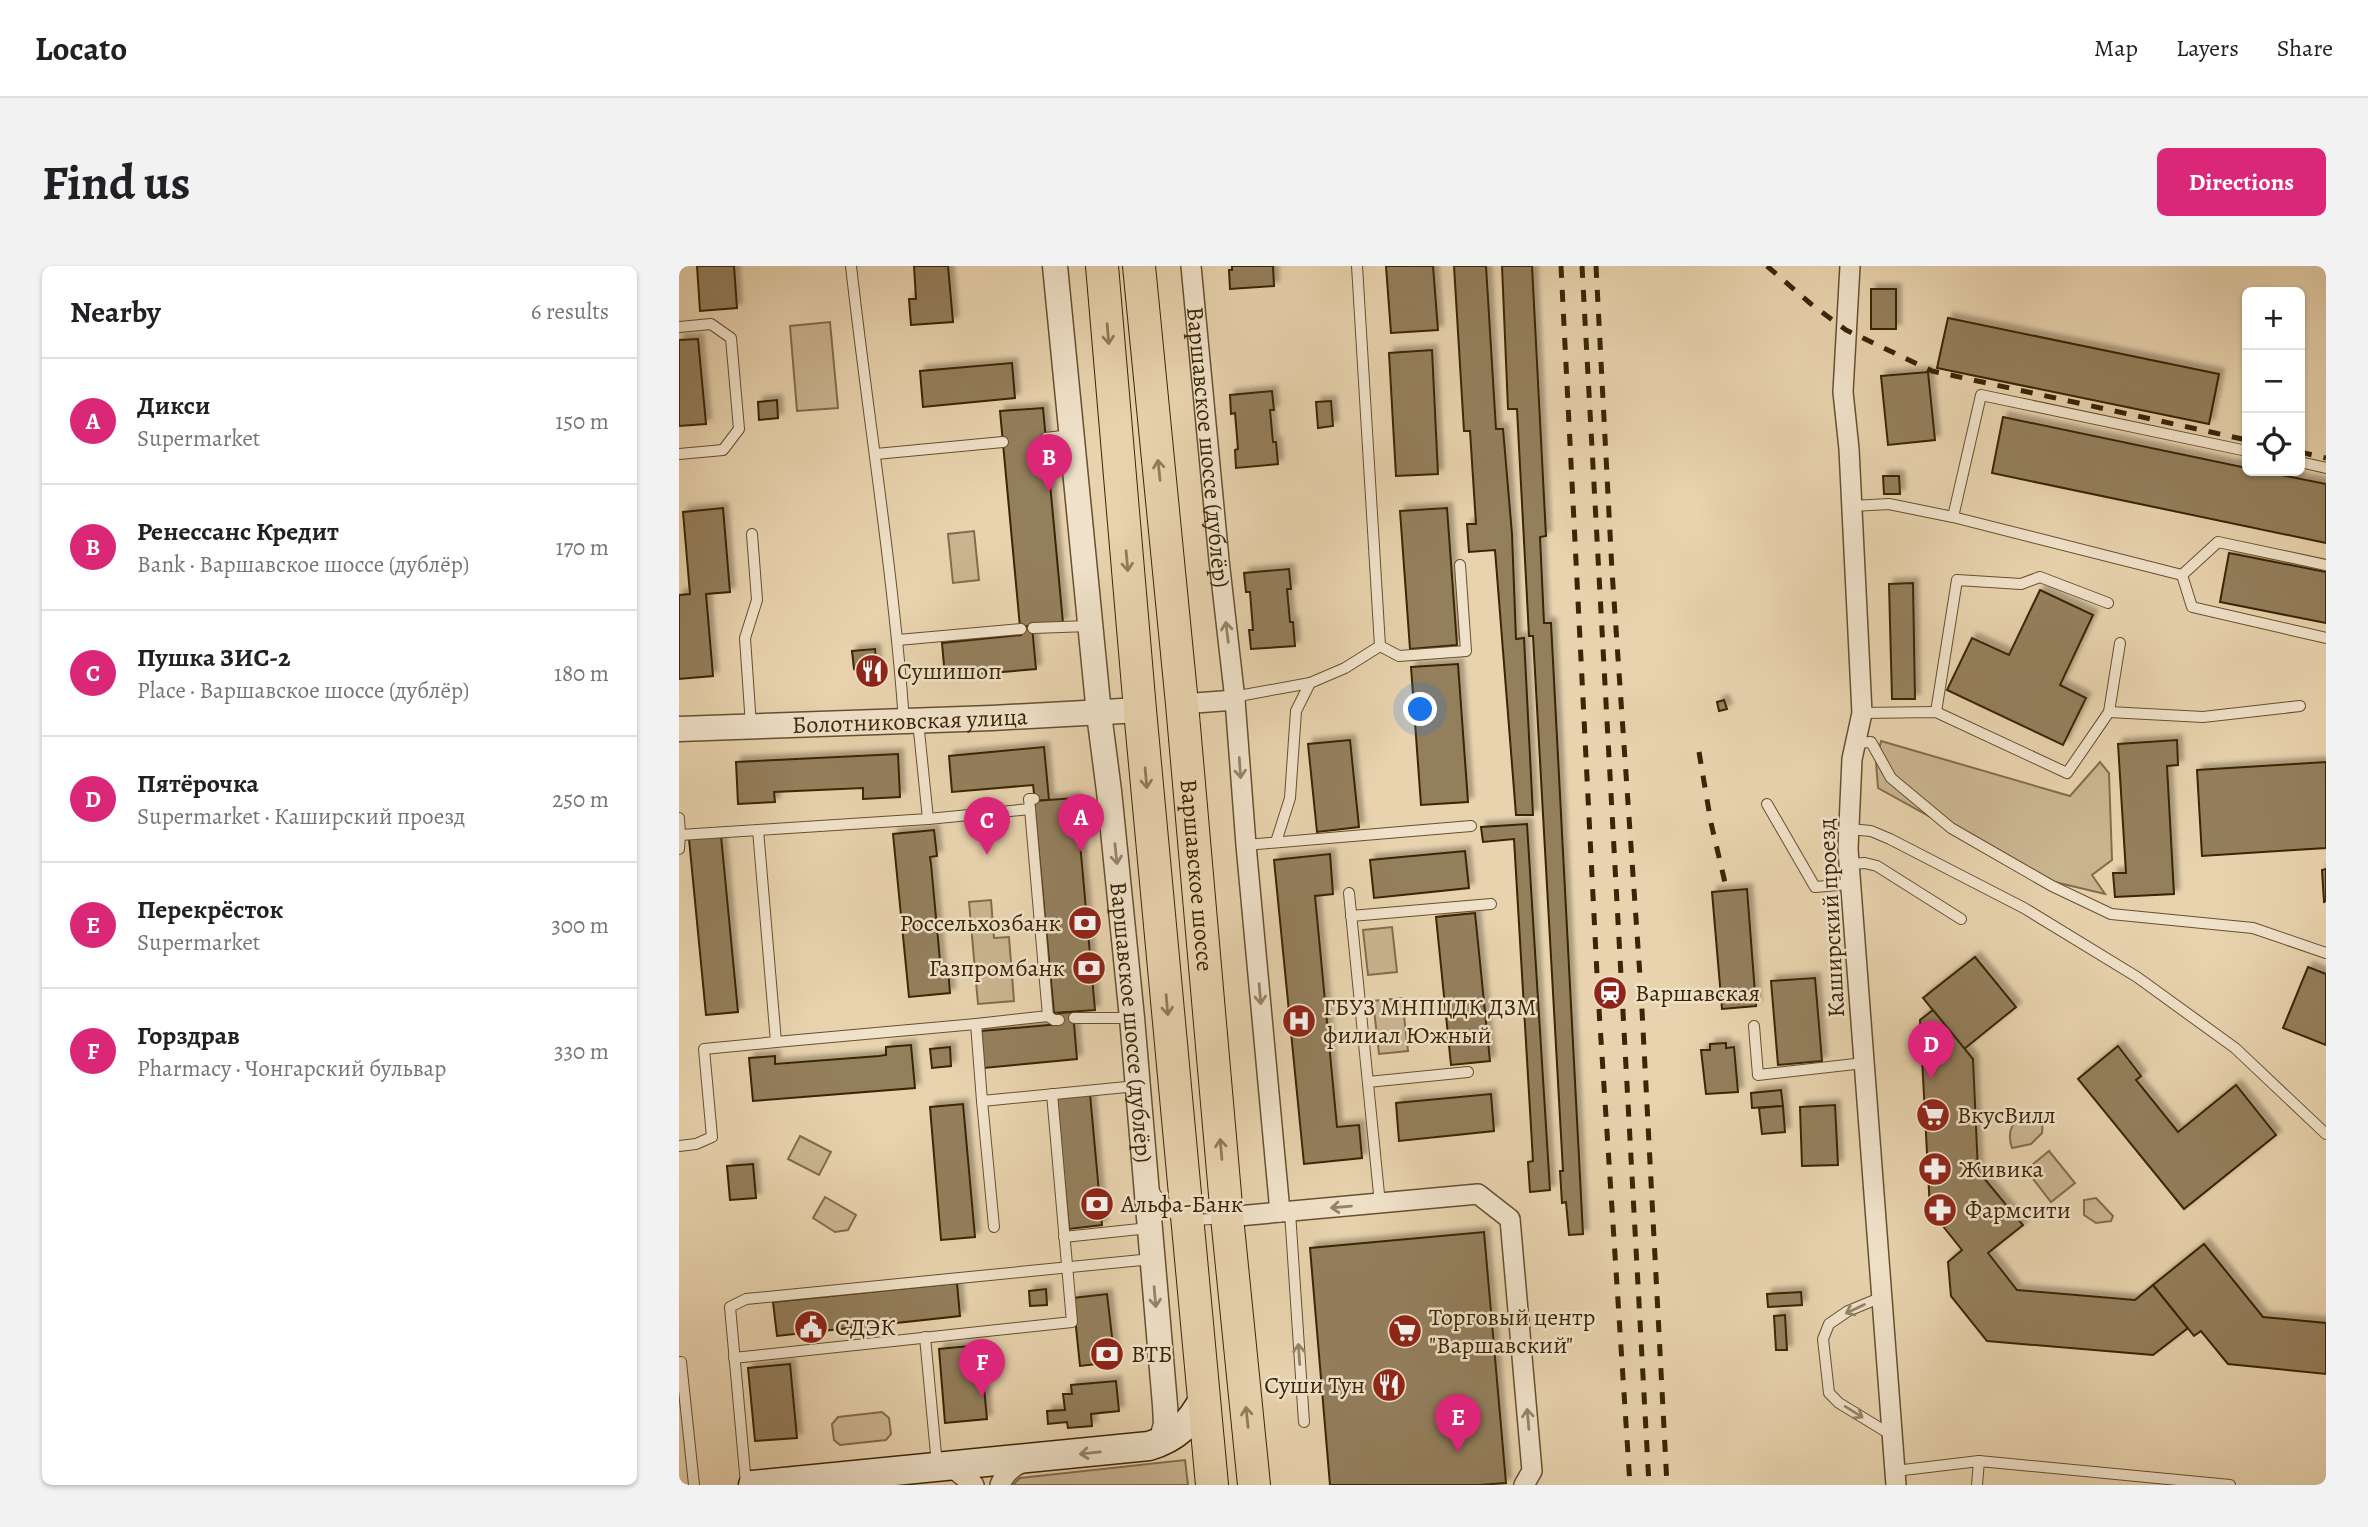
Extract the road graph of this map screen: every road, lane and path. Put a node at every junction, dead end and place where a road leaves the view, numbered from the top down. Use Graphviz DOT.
graph roads {
  1 [pos="851,266"];
  2 [pos="1055,266"];
  3 [pos="1102,266"];
  4 [pos="1139,266"];
  5 [pos="1191,266"];
  6 [pos="1357,266"];
  7 [pos="1850,266"];
  8 [pos="679,327"];
  9 [pos="1072,435"];
  10 [pos="1046,438"];
  11 [pos="1003,442"];
  12 [pos="2242,450"];
  13 [pos="679,454"];
  14 [pos="876,454"];
  15 [pos="2305,463"];
  16 [pos="2326,468"];
  17 [pos="1852,506"];
  18 [pos="1953,517"];
  19 [pos="752,534"];
  20 [pos="1460,565"];
  21 [pos="2326,565"];
  22 [pos="2182,575"];
  23 [pos="2108,603"];
  24 [pos="1090,626"];
  25 [pos="1033,628"];
  26 [pos="1021,629"];
  27 [pos="2326,638"];
  28 [pos="898,640"];
  29 [pos="2120,643"];
  30 [pos="1380,646"];
  31 [pos="1310,683"];
  32 [pos="1235,699"];
  33 [pos="1182,704"];
  34 [pos="2300,706"];
  35 [pos="1140,710"];
  36 [pos="1936,712"];
  37 [pos="2109,712"];
  38 [pos="1862,713"];
  39 [pos="1098,714"];
  40 [pos="911,721"];
  41 [pos="751,727"];
  42 [pos="679,729"];
  43 [pos="1855,743"];
  44 [pos="1034,799"];
  45 [pos="1767,804"];
  46 [pos="1030,809"];
  47 [pos="679,818"];
  48 [pos="928,819"];
  49 [pos="1471,826"];
  50 [pos="1849,829"];
  51 [pos="758,830"];
  52 [pos="680,835"];
  53 [pos="1276,842"];
  54 [pos="1246,845"];
  55 [pos="679,849"];
  56 [pos="1849,864"];
  57 [pos="1850,884"];
  58 [pos="1349,893"];
  59 [pos="1491,904"];
  60 [pos="1351,916"];
  61 [pos="1961,919"];
  62 [pos="2326,953"];
  63 [pos="1048,1016"];
  64 [pos="1074,1018"];
  65 [pos="1132,1018"];
  66 [pos="1059,1020"];
  67 [pos="975,1024"];
  68 [pos="1754,1026"];
  69 [pos="776,1042"];
  70 [pos="1864,1063"];
  71 [pos="1468,1072"];
  72 [pos="1368,1082"];
  73 [pos="1137,1086"];
  74 [pos="1052,1094"];
  75 [pos="982,1101"];
  76 [pos="2326,1134"];
  77 [pos="679,1146"];
  78 [pos="1146,1180"];
  79 [pos="1380,1204"];
  80 [pos="1285,1212"];
  81 [pos="1227,1217"];
  82 [pos="1187,1221"];
  83 [pos="994,1227"];
  84 [pos="1149,1228"];
  85 [pos="1064,1237"];
  86 [pos="1152,1259"];
  87 [pos="1067,1267"];
  88 [pos="1883,1297"];
  89 [pos="925,1337"];
  90 [pos="734,1358"];
  91 [pos="679,1362"];
  92 [pos="1204,1398"];
  93 [pos="1304,1422"];
  94 [pos="1893,1437"];
  95 [pos="1161,1442"];
  96 [pos="1031,1459"];
  97 [pos="1979,1461"];
  98 [pos="943,1466"];
  99 [pos="1896,1478"];
  100 [pos="694,1485"];
  101 [pos="747,1485"];
  102 [pos="753,1485"];
  103 [pos="975,1485"];
  104 [pos="1000,1485"];
  105 [pos="1212,1485"];
  106 [pos="1254,1485"];
  107 [pos="1524,1485"];
  108 [pos="1977,1485"];
  109 [pos="2230,1485"];
  1 -- 14 [label="lane"];
  2 -- 9 [label="street, Варшавское шоссе (дублёр)"];
  3 -- 35 [label="main road, Варшавское шоссе, one-way"];
  33 -- 4 [label="main road, Варшавское шоссе, one-way"];
  32 -- 5 [label="street, Варшавское шоссе (дублёр), one-way"];
  6 -- 30 [label="lane"];
  7 -- 17 [label="street, Каширский проезд"];
  8 -- 13 [label="lane"];
  9 -- 10 [label="lane"];
  9 -- 24 [label="street, Варшавское шоссе (дублёр)"];
  11 -- 14 [label="lane"];
  12 -- 18 [label="lane"];
  14 -- 28 [label="lane"];
  15 -- 16 [label="lane"];
  17 -- 18 [label="lane"];
  17 -- 38 [label="street, Каширский проезд"];
  18 -- 22 [label="lane"];
  19 -- 41 [label="lane"];
  20 -- 30 [label="lane"];
  21 -- 22 [label="lane"];
  22 -- 27 [label="lane"];
  23 -- 36 [label="lane"];
  24 -- 25 [label="lane"];
  24 -- 39 [label="street, Варшавское шоссе (дублёр)"];
  26 -- 28 [label="lane"];
  28 -- 40 [label="lane"];
  29 -- 37 [label="lane"];
  30 -- 31 [label="lane"];
  31 -- 32 [label="lane"];
  31 -- 53 [label="lane"];
  32 -- 33 [label="street"];
  32 -- 54 [label="street, Варшавское шоссе (дублёр), one-way"];
  81 -- 33 [label="main road, Варшавское шоссе, one-way"];
  34 -- 37 [label="lane"];
  35 -- 39 [label="street, Болотниковская улица"];
  35 -- 82 [label="main road, Варшавское шоссе, one-way"];
  36 -- 37 [label="lane"];
  36 -- 38 [label="lane"];
  38 -- 43 [label="street, Каширский проезд"];
  39 -- 40 [label="street, Болотниковская улица"];
  39 -- 65 [label="street, Варшавское шоссе (дублёр), one-way"];
  40 -- 41 [label="street, Болотниковская улица"];
  40 -- 48 [label="lane"];
  41 -- 42 [label="street, Болотниковская улица"];
  43 -- 50 [label="street, Каширский проезд"];
  43 -- 62 [label="lane"];
  44 -- 46 [label="lane"];
  45 -- 57 [label="lane"];
  46 -- 48 [label="lane"];
  46 -- 63 [label="lane"];
  47 -- 52 [label="lane"];
  48 -- 51 [label="lane"];
  49 -- 53 [label="lane"];
  50 -- 56 [label="street, Каширский проезд"];
  50 -- 76 [label="lane"];
  51 -- 52 [label="lane"];
  51 -- 69 [label="lane"];
  52 -- 55 [label="lane"];
  53 -- 54 [label="lane"];
  54 -- 80 [label="street, Варшавское шоссе (дублёр), one-way"];
  56 -- 57 [label="street, Каширский проезд"];
  56 -- 61 [label="lane"];
  57 -- 70 [label="street, Каширский проезд"];
  58 -- 60 [label="lane"];
  59 -- 60 [label="lane"];
  60 -- 72 [label="lane"];
  63 -- 66 [label="lane"];
  63 -- 67 [label="lane"];
  64 -- 65 [label="lane"];
  65 -- 73 [label="street, Варшавское шоссе (дублёр)"];
  67 -- 69 [label="lane"];
  67 -- 75 [label="lane"];
  68 -- 70 [label="lane"];
  69 -- 77 [label="lane"];
  70 -- 88 [label="street, Каширский проезд"];
  71 -- 72 [label="lane"];
  72 -- 79 [label="lane"];
  73 -- 74 [label="lane"];
  73 -- 78 [label="street, Варшавское шоссе (дублёр)"];
  74 -- 75 [label="lane"];
  74 -- 85 [label="lane"];
  75 -- 83 [label="lane"];
  78 -- 82 [label="lane"];
  78 -- 84 [label="street, Варшавское шоссе (дублёр)"];
  79 -- 80 [label="street, one-way"];
  107 -- 79 [label="street, one-way"];
  80 -- 81 [label="street"];
  93 -- 80 [label="lane, one-way"];
  81 -- 82 [label="lane"];
  106 -- 81 [label="main road, Варшавское шоссе, one-way"];
  82 -- 92 [label="main road, Варшавское шоссе"];
  84 -- 85 [label="lane"];
  84 -- 86 [label="street, Варшавское шоссе (дублёр)"];
  85 -- 87 [label="lane"];
  86 -- 87 [label="lane"];
  86 -- 95 [label="street, Варшавское шоссе (дублёр), one-way"];
  87 -- 89 [label="lane"];
  87 -- 90 [label="lane"];
  88 -- 94 [label="street, Каширский проезд"];
  88 -- 94 [label="lane, one-way"];
  89 -- 90 [label="lane"];
  89 -- 98 [label="lane"];
  90 -- 101 [label="lane"];
  91 -- 100 [label="lane"];
  92 -- 95 [label="main road"];
  92 -- 105 [label="main road, Варшавское шоссе"];
  94 -- 99 [label="street, Каширский проезд"];
  95 -- 96 [label="main road, one-way"];
  96 -- 98 [label="main road"];
  96 -- 104 [label="street"];
  97 -- 99 [label="lane"];
  97 -- 108 [label="lane"];
  97 -- 109 [label="lane"];
  98 -- 102 [label="main road"];
  98 -- 103 [label="street"];
}
